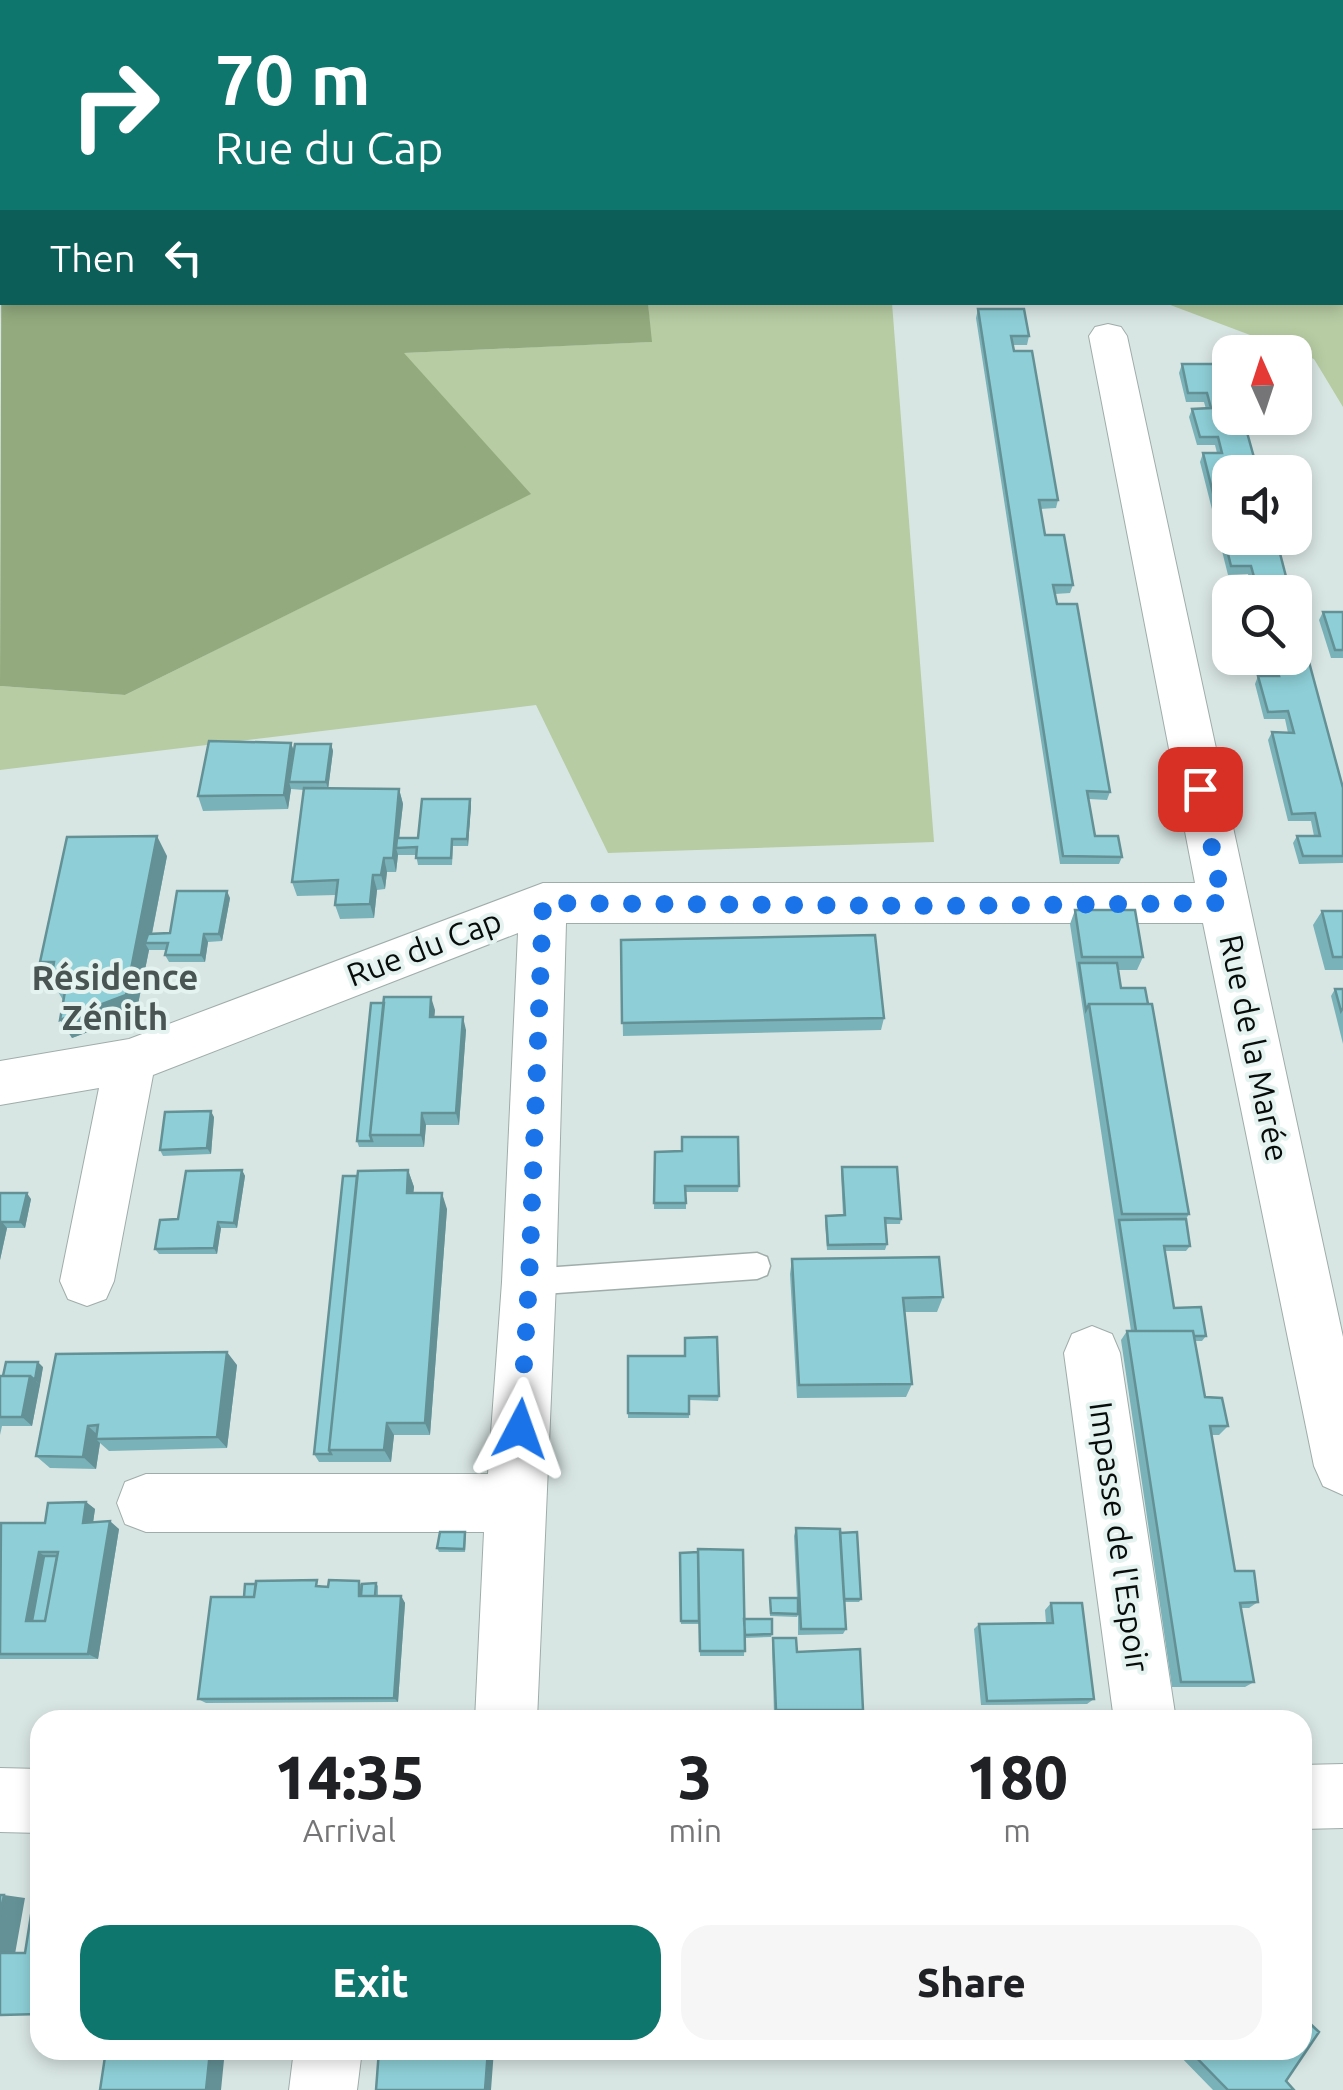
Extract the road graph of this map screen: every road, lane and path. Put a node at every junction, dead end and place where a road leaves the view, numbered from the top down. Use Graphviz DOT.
graph roads {
  1 [pos="1108,336"];
  2 [pos="543,903"];
  3 [pos="1223,903"];
  4 [pos="130,1061"];
  5 [pos="0,1084"];
  6 [pos="757,1266"];
  7 [pos="87,1281"];
  8 [pos="529,1282"];
  9 [pos="1092,1354"];
  10 [pos="1343,1466"];
  11 [pos="146,1502"];
  12 [pos="515,1503"];
  13 [pos="506,1710"];
  14 [pos="1144,1710"];
  15 [pos="1312,1796"];
  16 [pos="1343,1796"];
  17 [pos="0,1800"];
  18 [pos="30,1801"];
  19 [pos="327,2060"];
  20 [pos="323,2090"];
  1 -- 3 [label="street, Rue de la Marée"];
  2 -- 3 [label="street, Rue du Cap"];
  2 -- 4 [label="street, Rue du Cap"];
  2 -- 8 [label="street"];
  3 -- 10 [label="street, Rue de la Marée"];
  4 -- 5 [label="street, Rue du Cap"];
  4 -- 7 [label="street"];
  6 -- 8 [label="lane"];
  8 -- 12 [label="street"];
  9 -- 14 [label="street, Impasse de l'Espoir"];
  11 -- 12 [label="street"];
  12 -- 13 [label="street"];
  15 -- 16 [label="street"];
  17 -- 18 [label="street"];
  19 -- 20 [label="street"];
}
